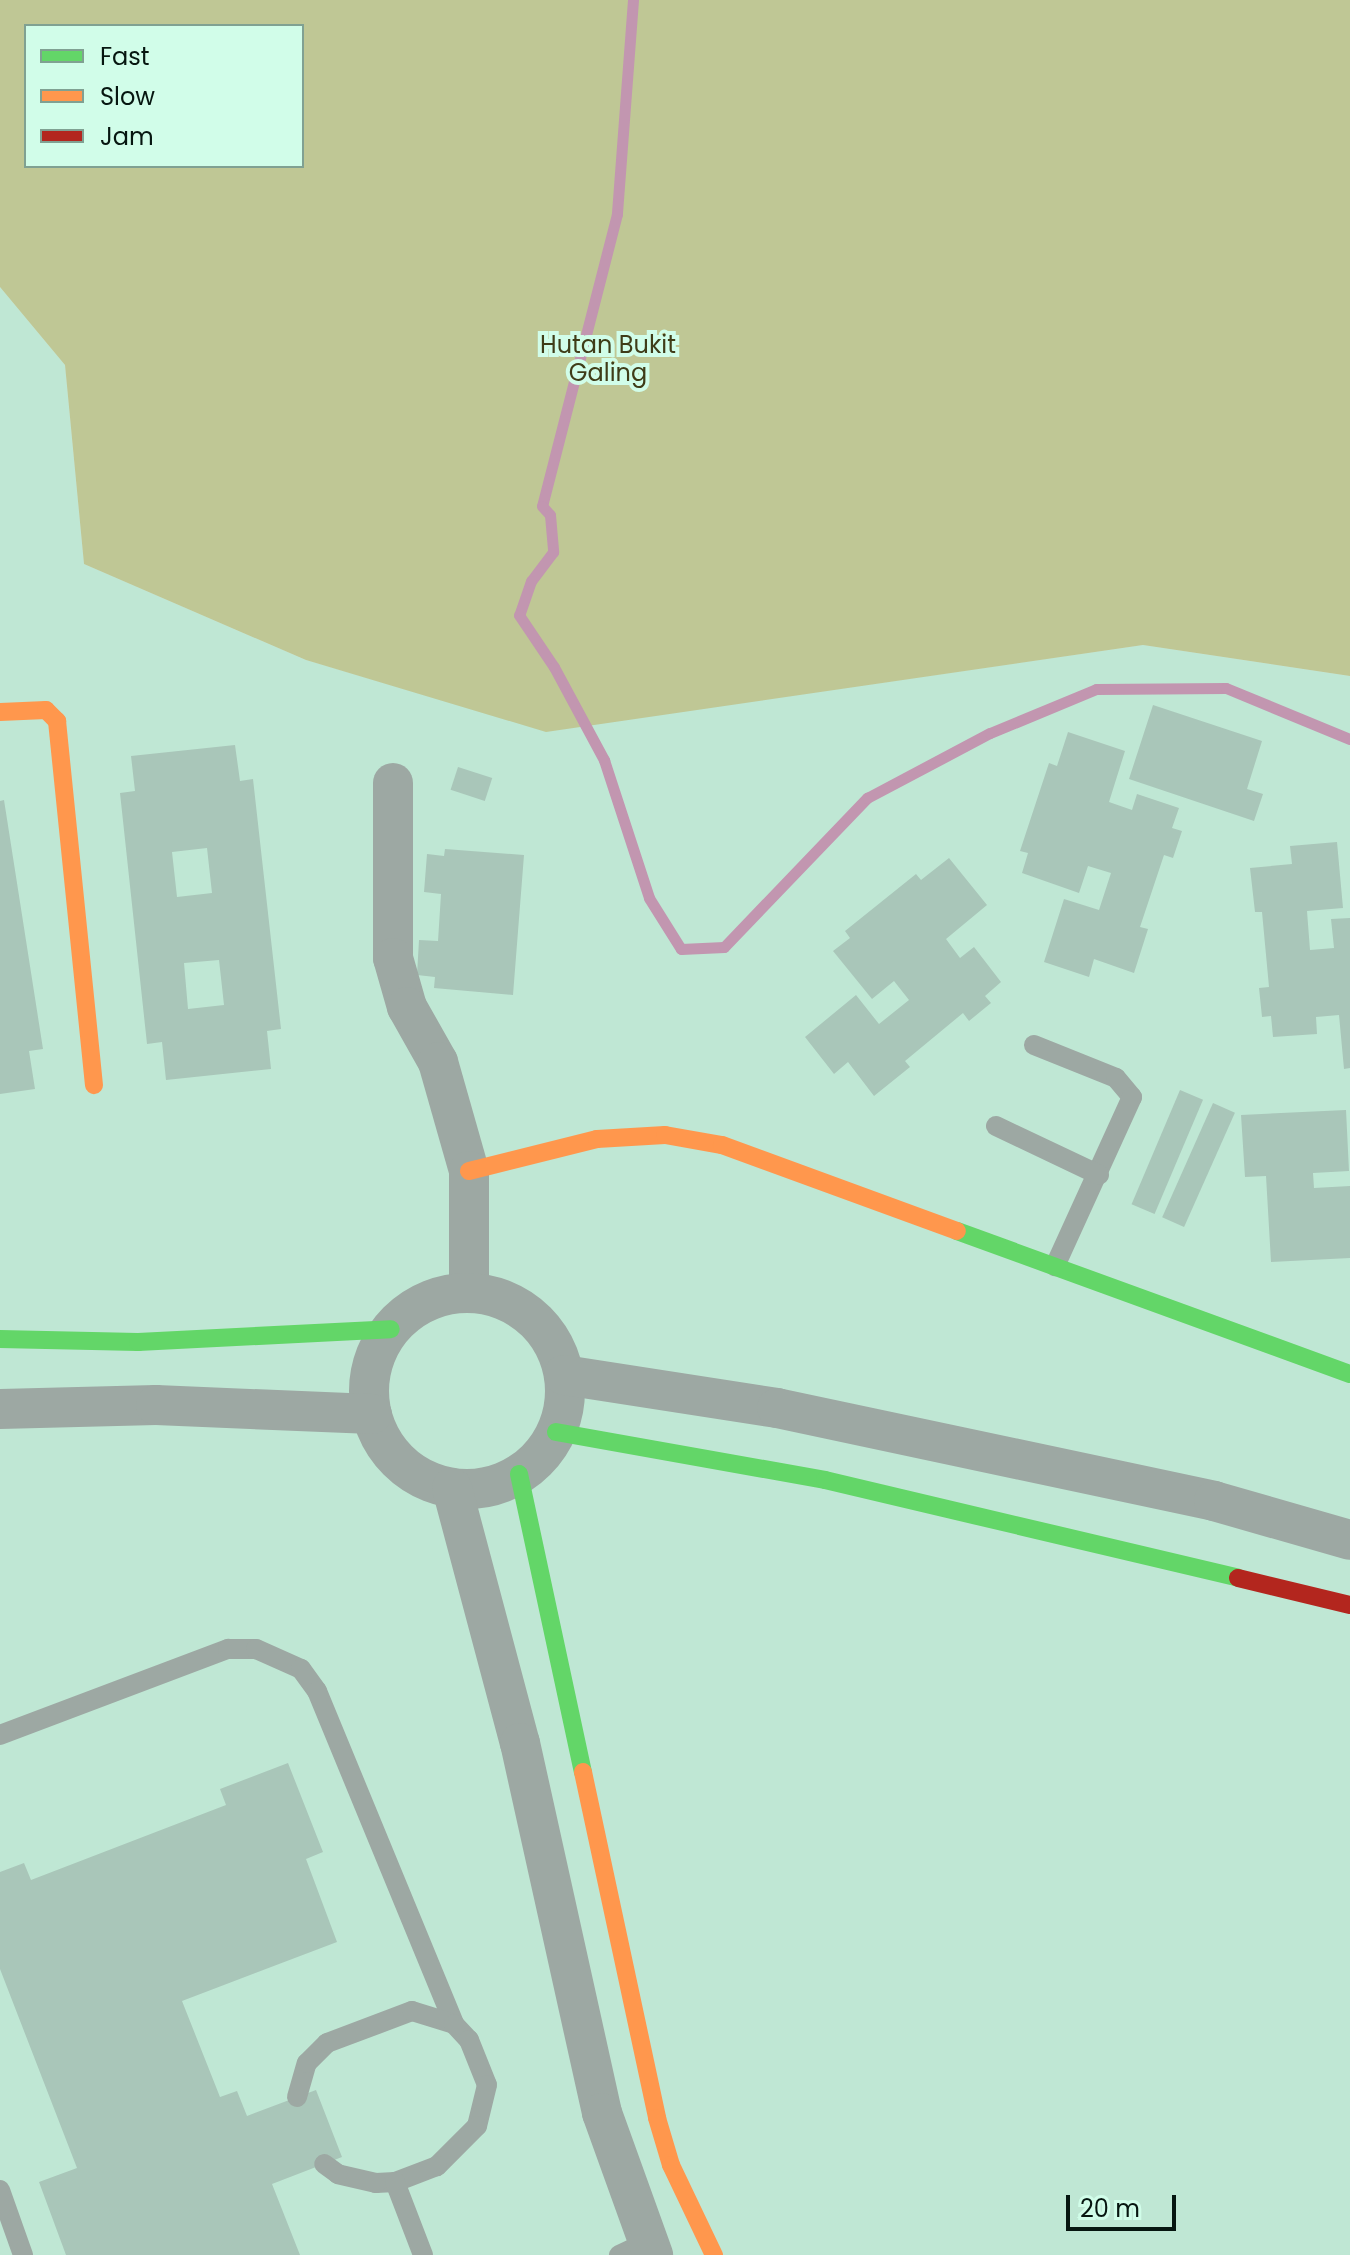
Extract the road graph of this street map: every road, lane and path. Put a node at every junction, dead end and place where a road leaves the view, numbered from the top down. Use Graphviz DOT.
graph roads {
  1 [pos="0,712"];
  2 [pos="393,783"];
  3 [pos="1034,1045"];
  4 [pos="94,1085"];
  5 [pos="996,1126"];
  6 [pos="469,1171"];
  7 [pos="1099,1175"];
  8 [pos="1055,1266"];
  9 [pos="469,1293"];
  10 [pos="391,1329"];
  11 [pos="0,1339"];
  12 [pos="1350,1374"];
  13 [pos="564,1375"];
  14 [pos="0,1409"];
  15 [pos="372,1414"];
  16 [pos="556,1432"];
  17 [pos="519,1474"];
  18 [pos="452,1488"];
  19 [pos="1350,1540"];
  20 [pos="1350,1605"];
  21 [pos="0,1735"];
  22 [pos="454,2024"];
  23 [pos="297,2097"];
  24 [pos="324,2164"];
  25 [pos="395,2182"];
  26 [pos="0,2190"];
  27 [pos="640,2251"];
  28 [pos="23,2255"];
  29 [pos="423,2255"];
  30 [pos="714,2255"];
  1 -- 4 [label="street"];
  2 -- 6 [label="street"];
  3 -- 7 [label="lane"];
  5 -- 7 [label="lane"];
  6 -- 8 [label="street"];
  6 -- 9 [label="street"];
  7 -- 8 [label="lane"];
  8 -- 12 [label="street"];
  9 -- 10 [label="street"];
  9 -- 13 [label="street"];
  10 -- 11 [label="street"];
  10 -- 15 [label="street"];
  13 -- 16 [label="street"];
  13 -- 19 [label="street"];
  14 -- 15 [label="street"];
  15 -- 18 [label="street"];
  16 -- 17 [label="street"];
  16 -- 20 [label="street"];
  17 -- 18 [label="street"];
  17 -- 30 [label="street"];
  18 -- 27 [label="street"];
  21 -- 22 [label="lane"];
  22 -- 23 [label="lane"];
  22 -- 25 [label="lane"];
  24 -- 25 [label="lane"];
  25 -- 29 [label="lane"];
  26 -- 28 [label="lane"];
}
